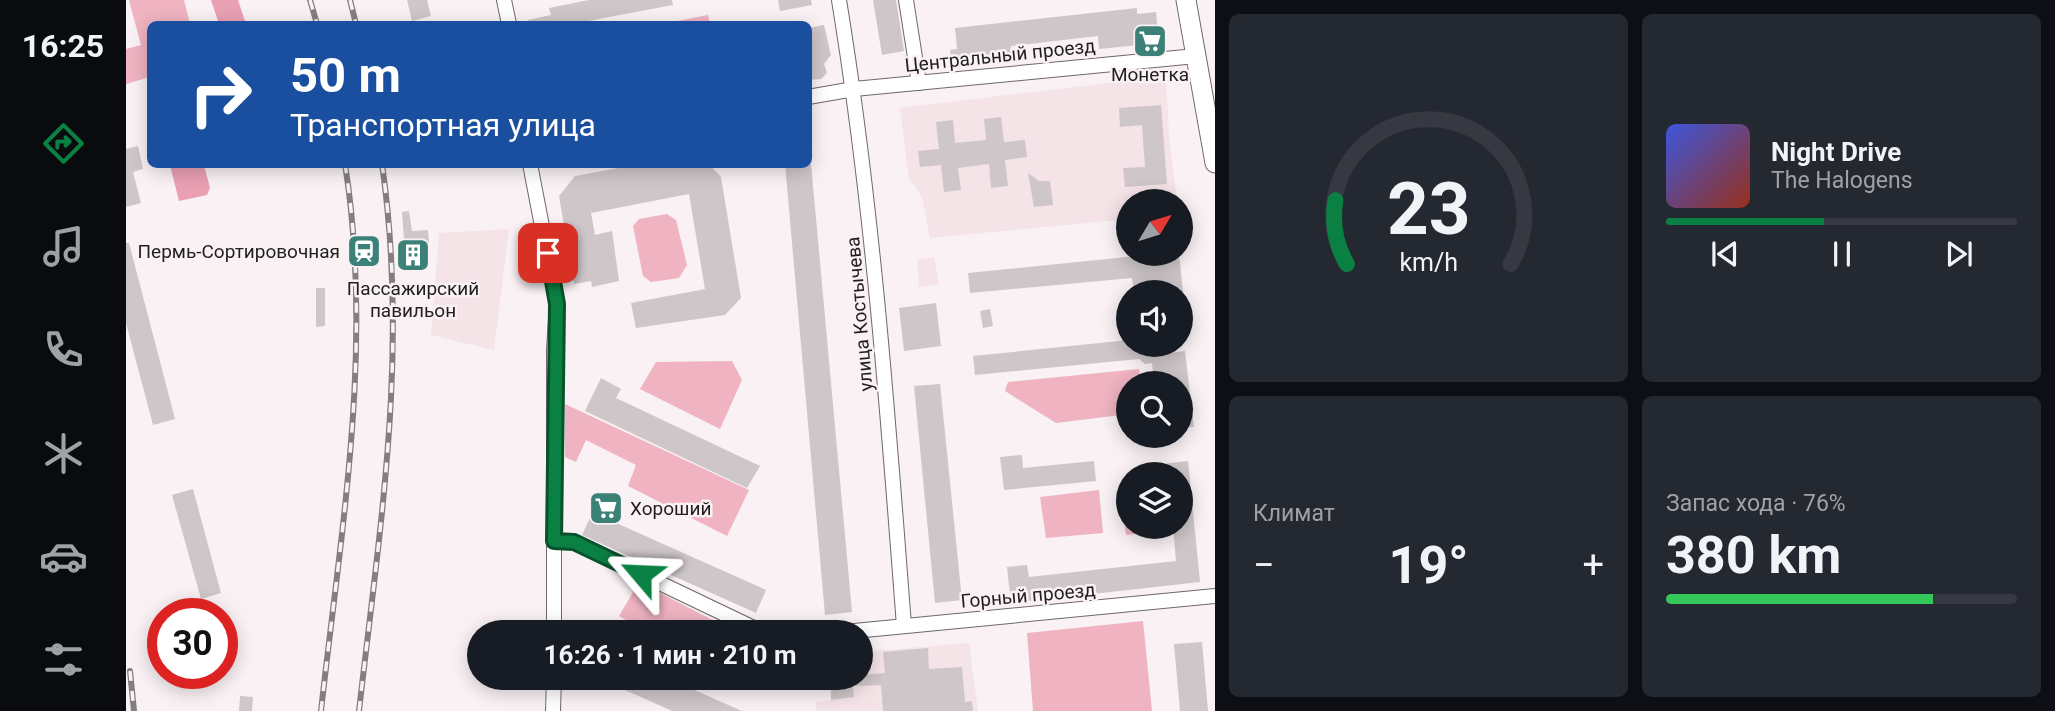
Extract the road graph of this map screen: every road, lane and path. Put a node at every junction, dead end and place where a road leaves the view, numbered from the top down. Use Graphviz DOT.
graph roads {
  1 [pos="504,0"];
  2 [pos="839,0"];
  3 [pos="906,0"];
  4 [pos="1186,0"];
  5 [pos="508,21"];
  6 [pos="1196,55"];
  7 [pos="919,83"];
  8 [pos="855,89"];
  9 [pos="812,96"];
  10 [pos="1215,163"];
  11 [pos="531,168"];
  12 [pos="554,541"];
  13 [pos="1215,596"];
  14 [pos="554,620"];
  15 [pos="737,620"];
  16 [pos="904,626"];
  17 [pos="873,629"];
  18 [pos="554,690"];
  19 [pos="553,711"];
  1 -- 5 [label="street"];
  2 -- 8 [label="street, улица Костычева"];
  3 -- 7 [label="street"];
  4 -- 6 [label="main road"];
  6 -- 7 [label="street, Центральный проезд"];
  6 -- 10 [label="main road"];
  7 -- 8 [label="street, Центральный проезд"];
  8 -- 9 [label="street, Центральный проезд"];
  8 -- 16 [label="street, улица Костычева"];
  11 -- 12 [label="street"];
  12 -- 14 [label="street"];
  12 -- 15 [label="street"];
  13 -- 16 [label="street, Горный проезд"];
  16 -- 17 [label="street, Горный проезд"];
  18 -- 19 [label="street"];
}
